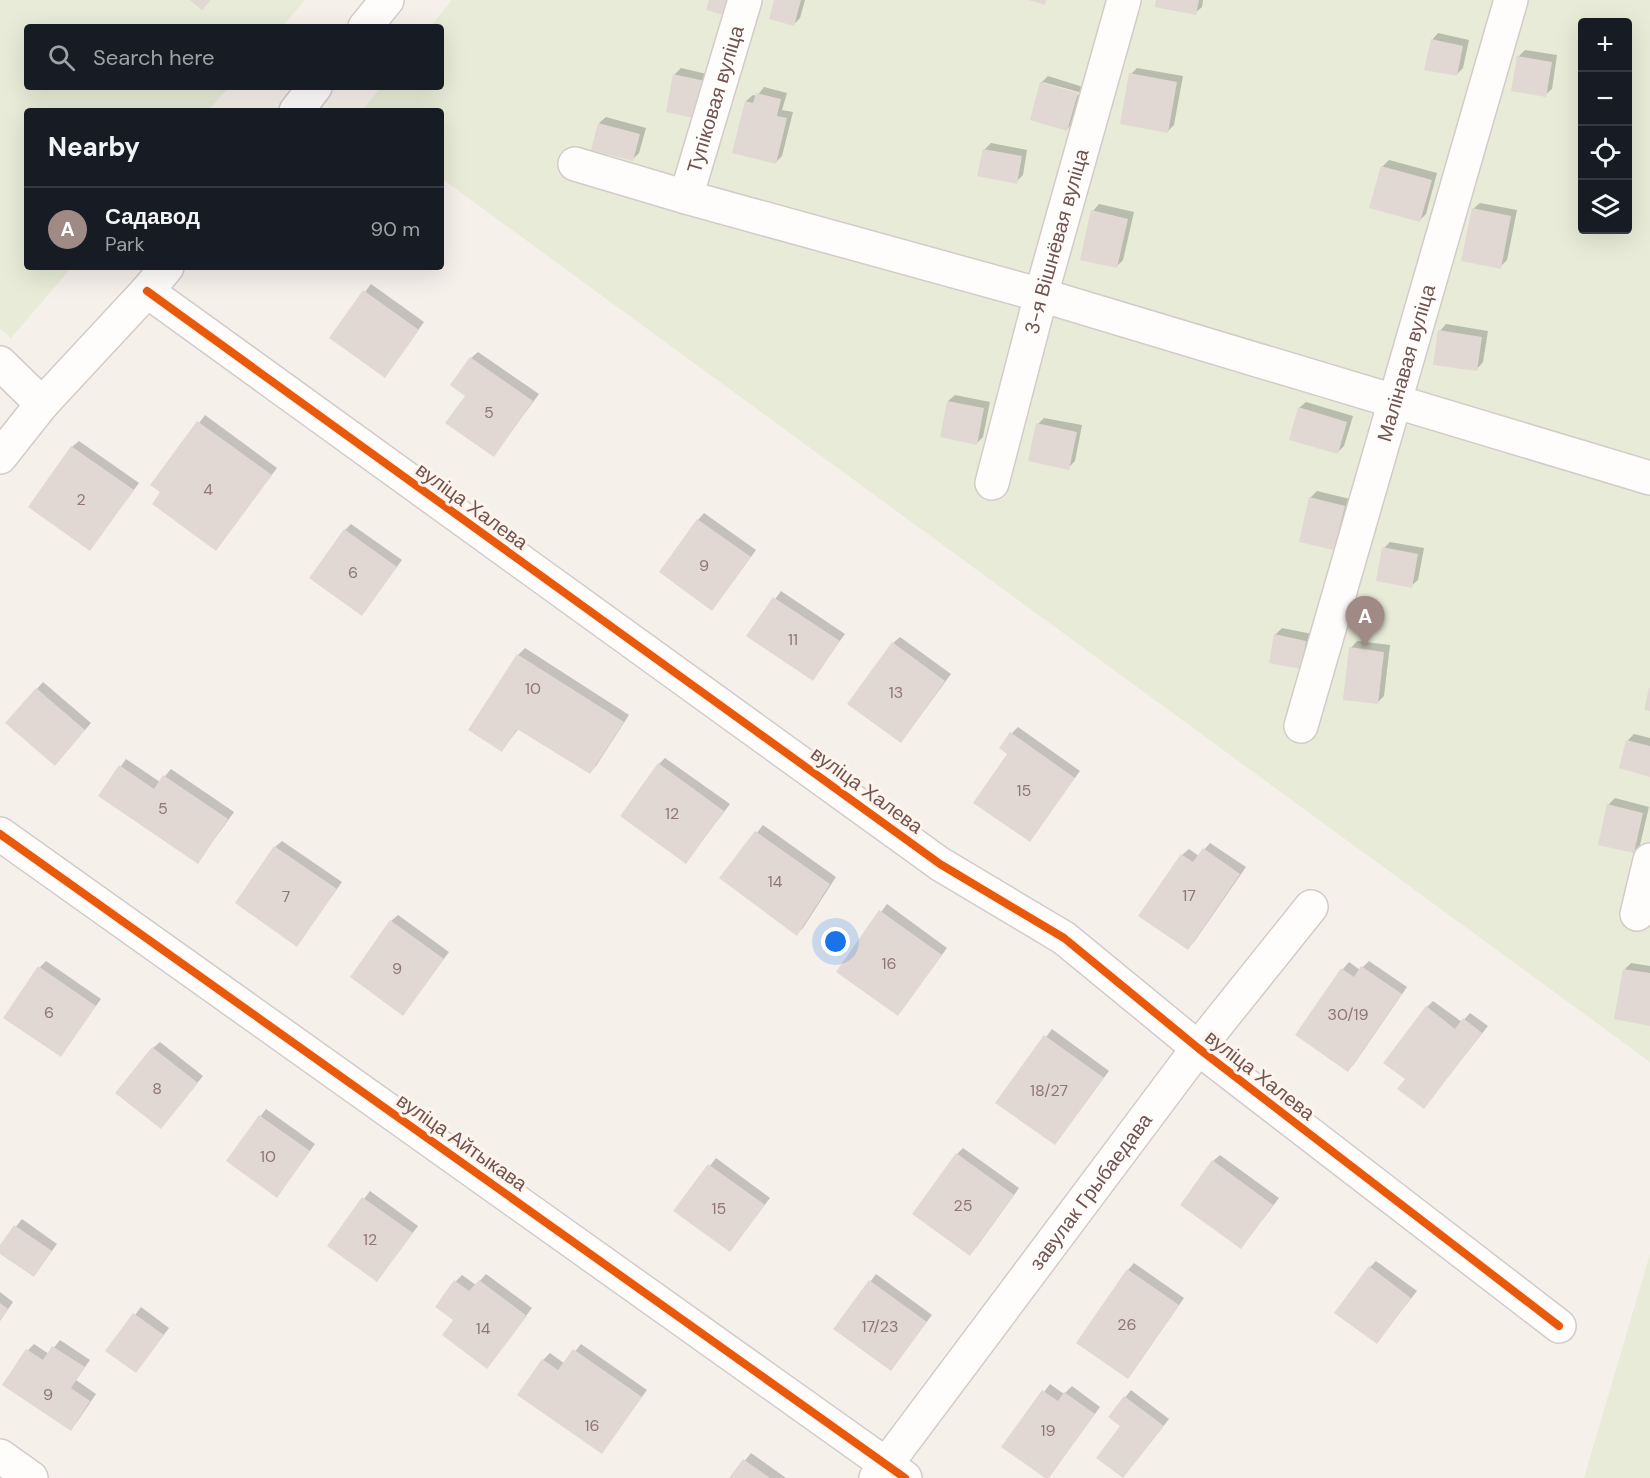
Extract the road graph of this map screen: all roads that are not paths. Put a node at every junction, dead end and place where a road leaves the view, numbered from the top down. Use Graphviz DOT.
graph roads {
  1 [pos="387,0"];
  2 [pos="745,0"];
  3 [pos="1124,0"];
  4 [pos="1511,0"];
  5 [pos="367,24"];
  6 [pos="313,90"];
  7 [pos="298,108"];
  8 [pos="575,164"];
  9 [pos="686,197"];
  10 [pos="157,279"];
  11 [pos="1041,295"];
  12 [pos="0,363"];
  13 [pos="1396,401"];
  14 [pos="42,404"];
  15 [pos="0,457"];
  16 [pos="1650,478"];
  17 [pos="992,483"];
  18 [pos="1301,726"];
  19 [pos="0,834"];
  20 [pos="1650,860"];
  21 [pos="1311,907"];
  22 [pos="1637,914"];
  23 [pos="1198,1048"];
  24 [pos="1559,1326"];
  25 [pos="0,1455"];
  26 [pos="889,1473"];
  27 [pos="31,1478"];
  1 -- 5 [label="street"];
  2 -- 9 [label="street, Тупіковая вуліца"];
  3 -- 11 [label="street, 3-я Вішнёвая вуліца"];
  4 -- 13 [label="street, Малінавая вуліца"];
  6 -- 7 [label="street"];
  8 -- 9 [label="street"];
  9 -- 11 [label="street"];
  10 -- 14 [label="street"];
  10 -- 23 [label="street, вуліца Халева"];
  11 -- 13 [label="street"];
  11 -- 17 [label="street, 3-я Вішнёвая вуліца"];
  12 -- 14 [label="street"];
  13 -- 16 [label="street"];
  13 -- 18 [label="street, Малінавая вуліца"];
  14 -- 15 [label="street"];
  19 -- 26 [label="street, вуліца Айтыкава"];
  20 -- 22 [label="street"];
  21 -- 23 [label="street, завулак Грыбаедава"];
  23 -- 24 [label="street, вуліца Халева"];
  23 -- 26 [label="street, завулак Грыбаедава"];
  25 -- 27 [label="street"];
}
